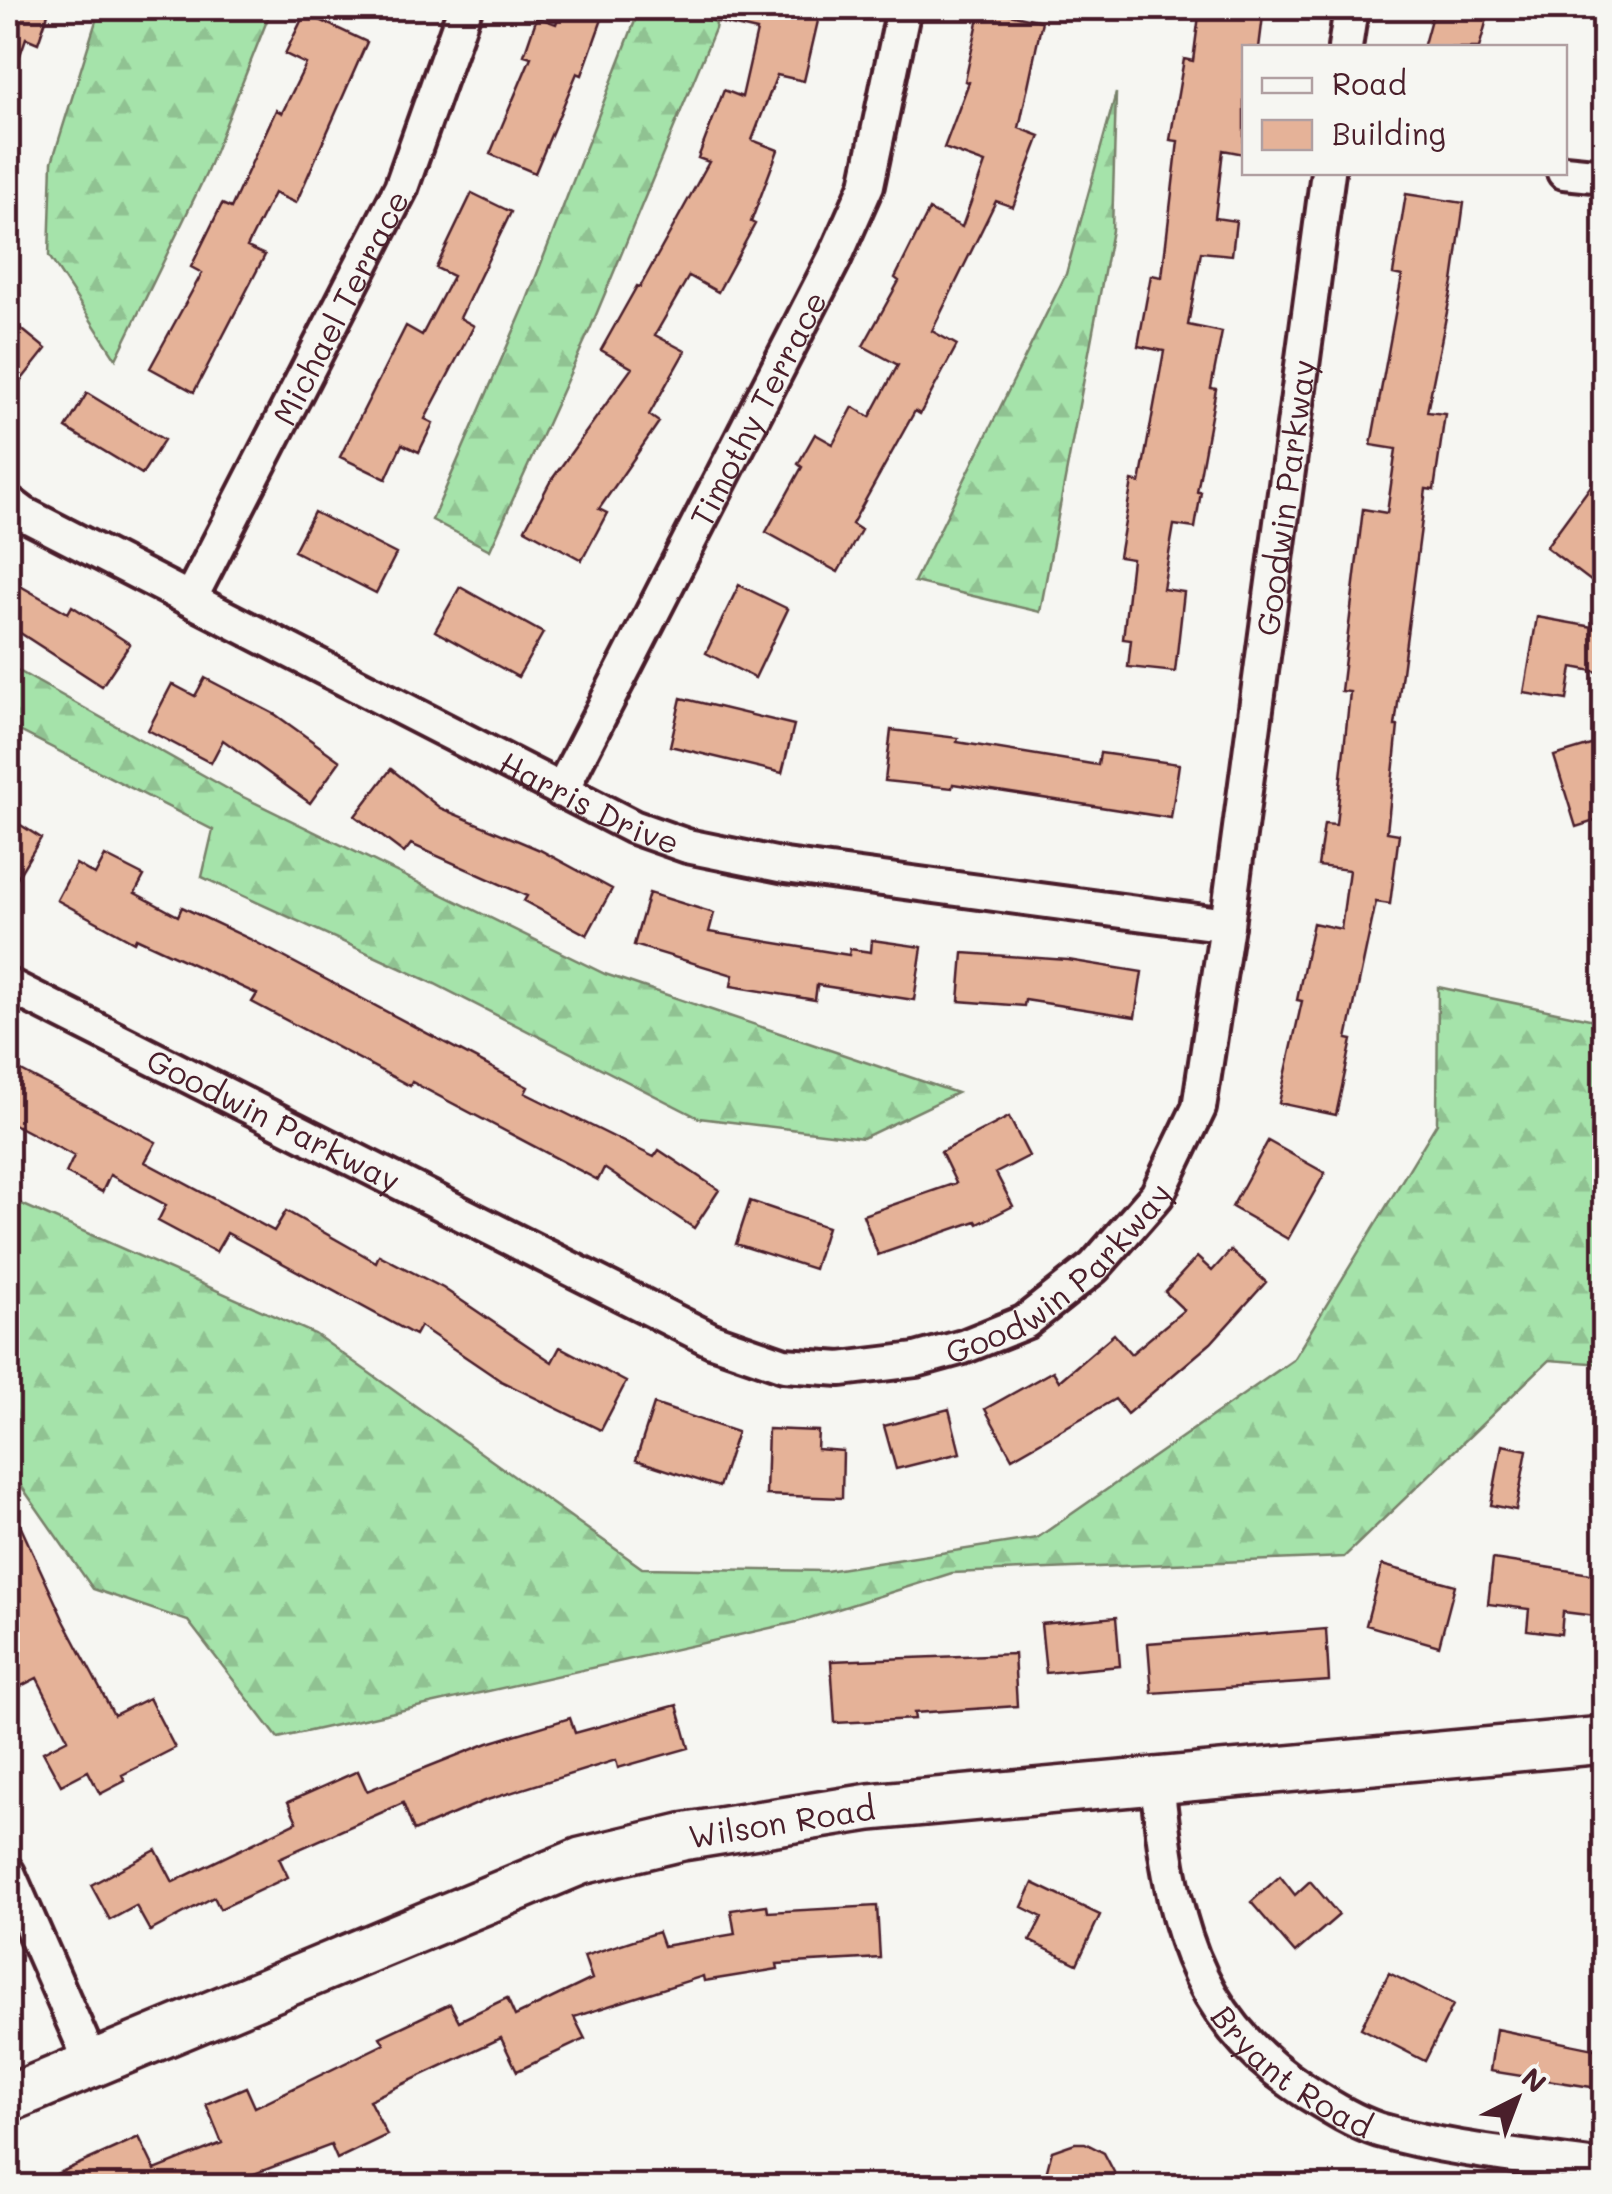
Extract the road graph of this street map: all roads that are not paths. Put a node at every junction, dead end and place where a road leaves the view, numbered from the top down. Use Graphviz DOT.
graph roads {
  1 [pos="465,8"];
  2 [pos="904,8"];
  3 [pos="1351,8"];
  4 [pos="1346,45"];
  5 [pos="1567,172"];
  6 [pos="1328,175"];
  7 [pos="1604,176"];
  8 [pos="8,502"];
  9 [pos="190,599"];
  10 [pos="562,792"];
  11 [pos="1227,925"];
  12 [pos="8,984"];
  13 [pos="1604,1740"];
  14 [pos="1157,1782"];
  15 [pos="8,1873"];
  16 [pos="92,2064"];
  17 [pos="8,2099"];
  18 [pos="1604,2168"];
  1 -- 9 [label="street, Michael Terrace"];
  2 -- 10 [label="street, Timothy Terrace"];
  3 -- 4 [label="street"];
  5 -- 7 [label="street"];
  6 -- 11 [label="street, Goodwin Parkway"];
  8 -- 9 [label="street, Harris Drive"];
  9 -- 10 [label="street, Harris Drive"];
  10 -- 11 [label="street, Harris Drive"];
  11 -- 12 [label="street, Goodwin Parkway"];
  13 -- 14 [label="street, Wilson Road"];
  14 -- 16 [label="street, Wilson Road"];
  14 -- 18 [label="street, Bryant Road"];
  15 -- 16 [label="street"];
  16 -- 17 [label="street, Wilson Road"];
}
